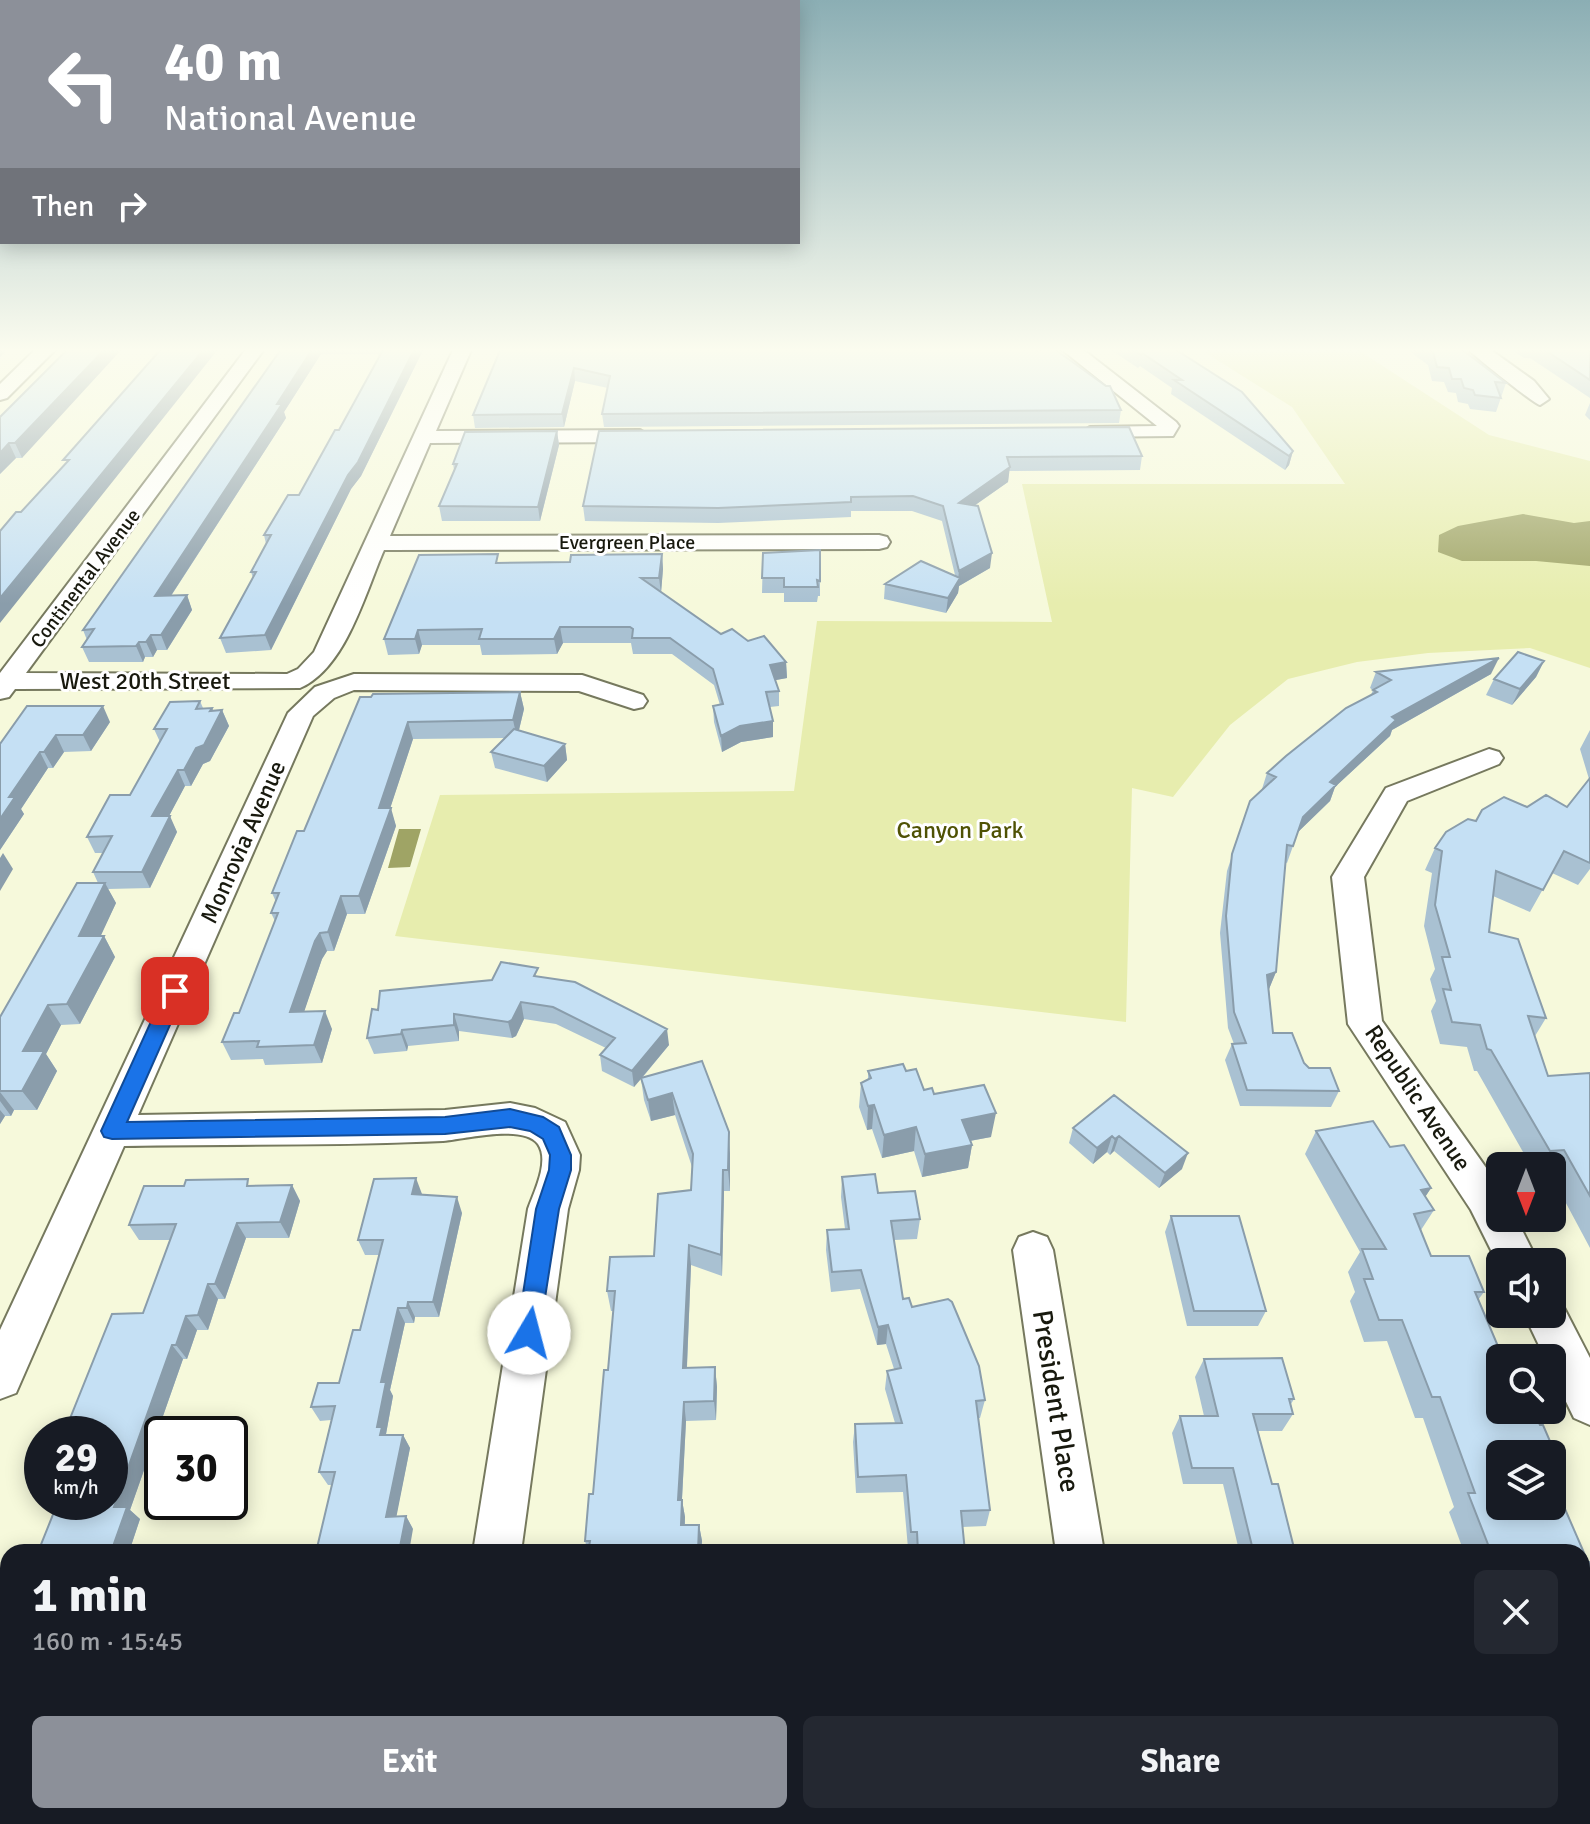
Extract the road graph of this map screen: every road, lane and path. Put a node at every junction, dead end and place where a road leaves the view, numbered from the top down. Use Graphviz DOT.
graph roads {
  1 [pos="192,433"];
  2 [pos="426,433"];
  3 [pos="663,435"];
  4 [pos="424,437"];
  5 [pos="879,542"];
  6 [pos="375,543"];
  7 [pos="3,684"];
  8 [pos="634,701"];
  9 [pos="1489,758"];
  10 [pos="112,1131"];
  11 [pos="1511,1248"];
  12 [pos="1033,1250"];
  13 [pos="1553,1328"];
  14 [pos="0,1378"];
  15 [pos="1587,1390"];
  16 [pos="498,1544"];
  17 [pos="1079,1544"];
  1 -- 7 [label="street, Continental Avenue"];
  2 -- 4 [label="street"];
  3 -- 4 [label="street"];
  4 -- 6 [label="street"];
  5 -- 6 [label="street, Evergreen Place"];
  6 -- 7 [label="street, West 20th Street"];
  8 -- 10 [label="street, Monrovia Avenue"];
  9 -- 11 [label="street, Republic Avenue"];
  10 -- 14 [label="street, Monrovia Avenue"];
  10 -- 16 [label="street"];
  12 -- 17 [label="street, President Place"];
  13 -- 15 [label="street"];
}
